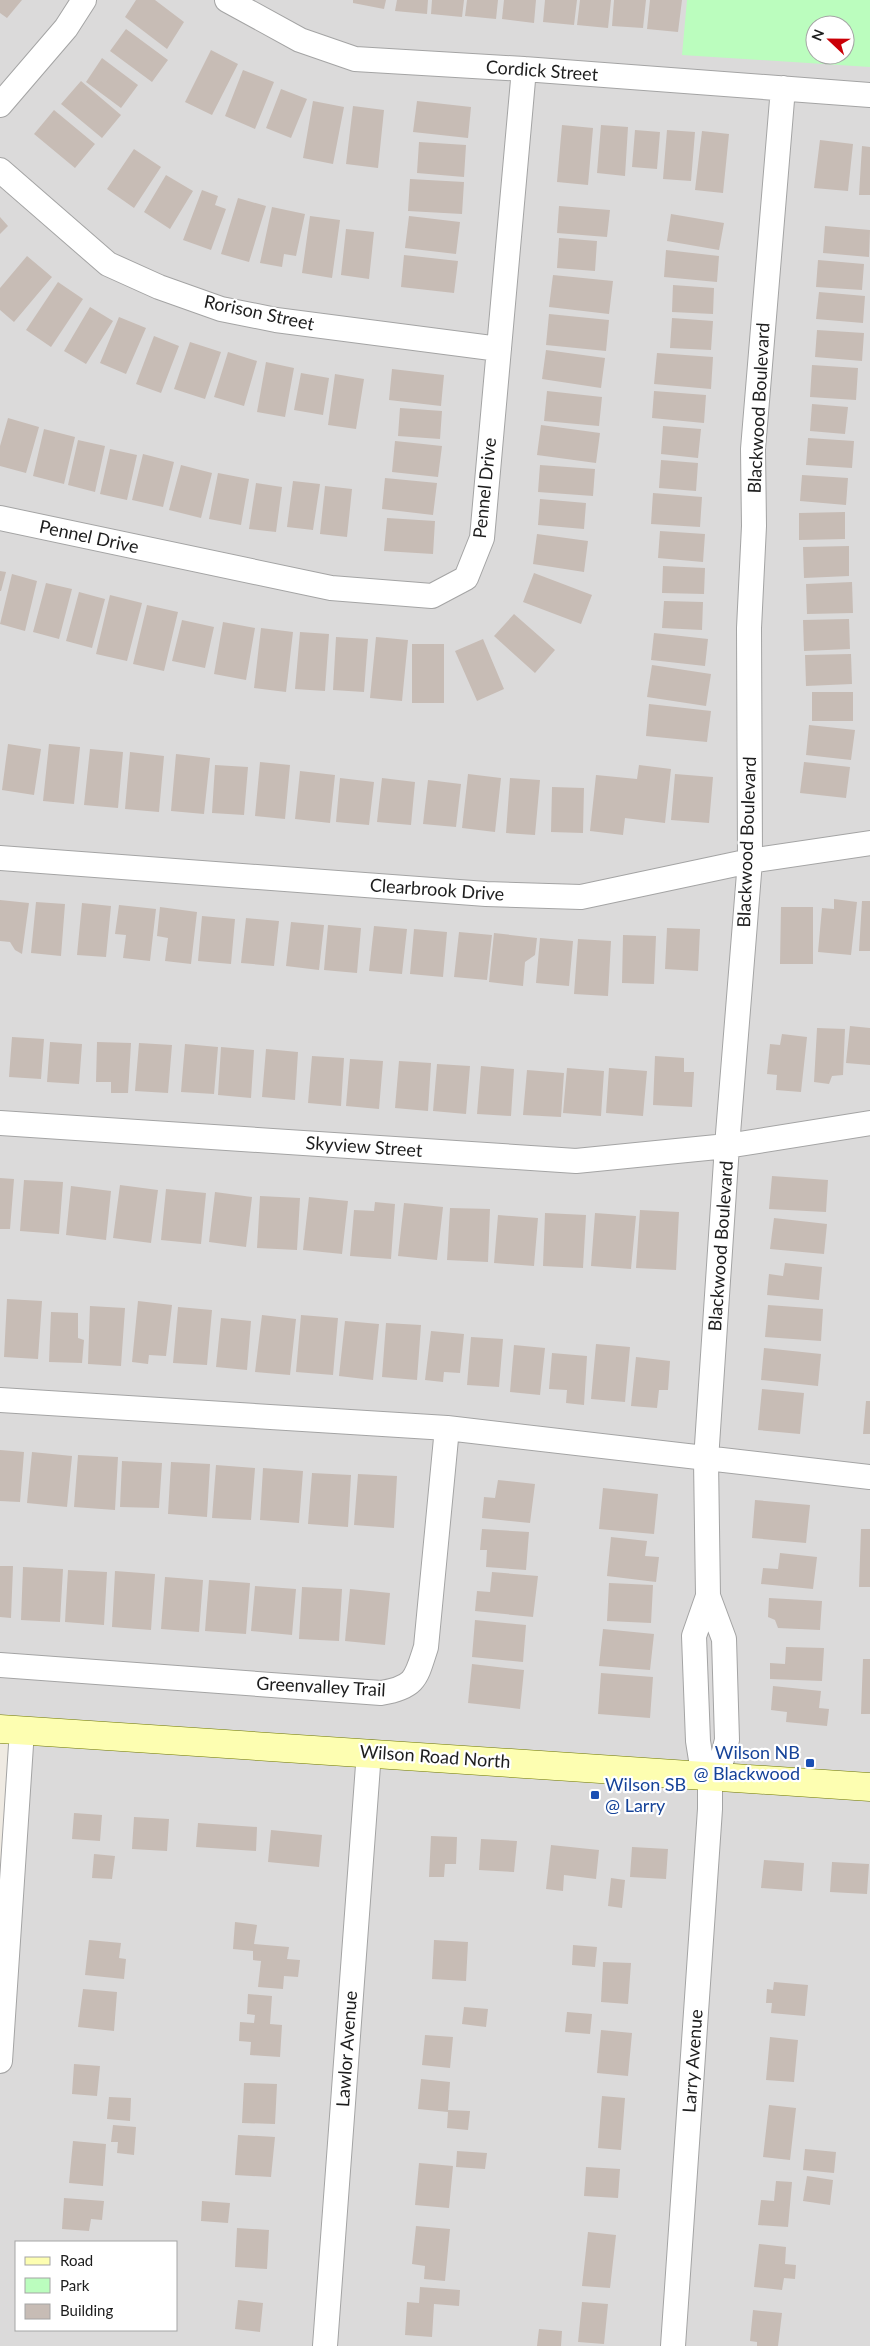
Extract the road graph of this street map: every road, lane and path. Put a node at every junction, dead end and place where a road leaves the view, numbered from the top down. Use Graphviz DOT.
graph roads {
  1 [pos="84,0"];
  2 [pos="227,0"];
  3 [pos="524,69"];
  4 [pos="782,88"];
  5 [pos="870,95"];
  6 [pos="0,104"];
  7 [pos="0,170"];
  8 [pos="499,349"];
  9 [pos="0,518"];
  10 [pos="870,843"];
  11 [pos="0,858"];
  12 [pos="750,861"];
  13 [pos="0,1123"];
  14 [pos="870,1123"];
  15 [pos="727,1146"];
  16 [pos="0,1400"];
  17 [pos="447,1428"];
  18 [pos="706,1460"];
  19 [pos="870,1477"];
  20 [pos="0,1665"];
  21 [pos="11,1730"];
  22 [pos="369,1752"];
  23 [pos="710,1776"];
  24 [pos="870,1787"];
  25 [pos="0,2061"];
  26 [pos="325,2346"];
  27 [pos="673,2346"];
  1 -- 6 [label="street"];
  2 -- 3 [label="street, Cordick Street"];
  3 -- 4 [label="street, Cordick Street"];
  3 -- 8 [label="street, Pennel Drive"];
  4 -- 5 [label="street, Cordick Street"];
  4 -- 12 [label="street, Blackwood Boulevard"];
  7 -- 8 [label="street, Rorison Street"];
  8 -- 9 [label="street, Pennel Drive"];
  10 -- 12 [label="street, Clearbrook Drive"];
  11 -- 12 [label="street, Clearbrook Drive"];
  12 -- 15 [label="street, Blackwood Boulevard"];
  13 -- 15 [label="street, Skyview Street"];
  14 -- 15 [label="street, Skyview Street"];
  15 -- 18 [label="street, Blackwood Boulevard"];
  16 -- 17 [label="street"];
  17 -- 18 [label="street"];
  17 -- 20 [label="street, Greenvalley Trail"];
  18 -- 19 [label="street"];
  18 -- 23 [label="street, Blackwood Boulevard"];
  21 -- 22 [label="street, Wilson Road North"];
  21 -- 25 [label="street"];
  22 -- 23 [label="street, Wilson Road North"];
  22 -- 26 [label="street, Lawlor Avenue"];
  23 -- 24 [label="street, Wilson Road North"];
  23 -- 27 [label="street, Larry Avenue"];
}
